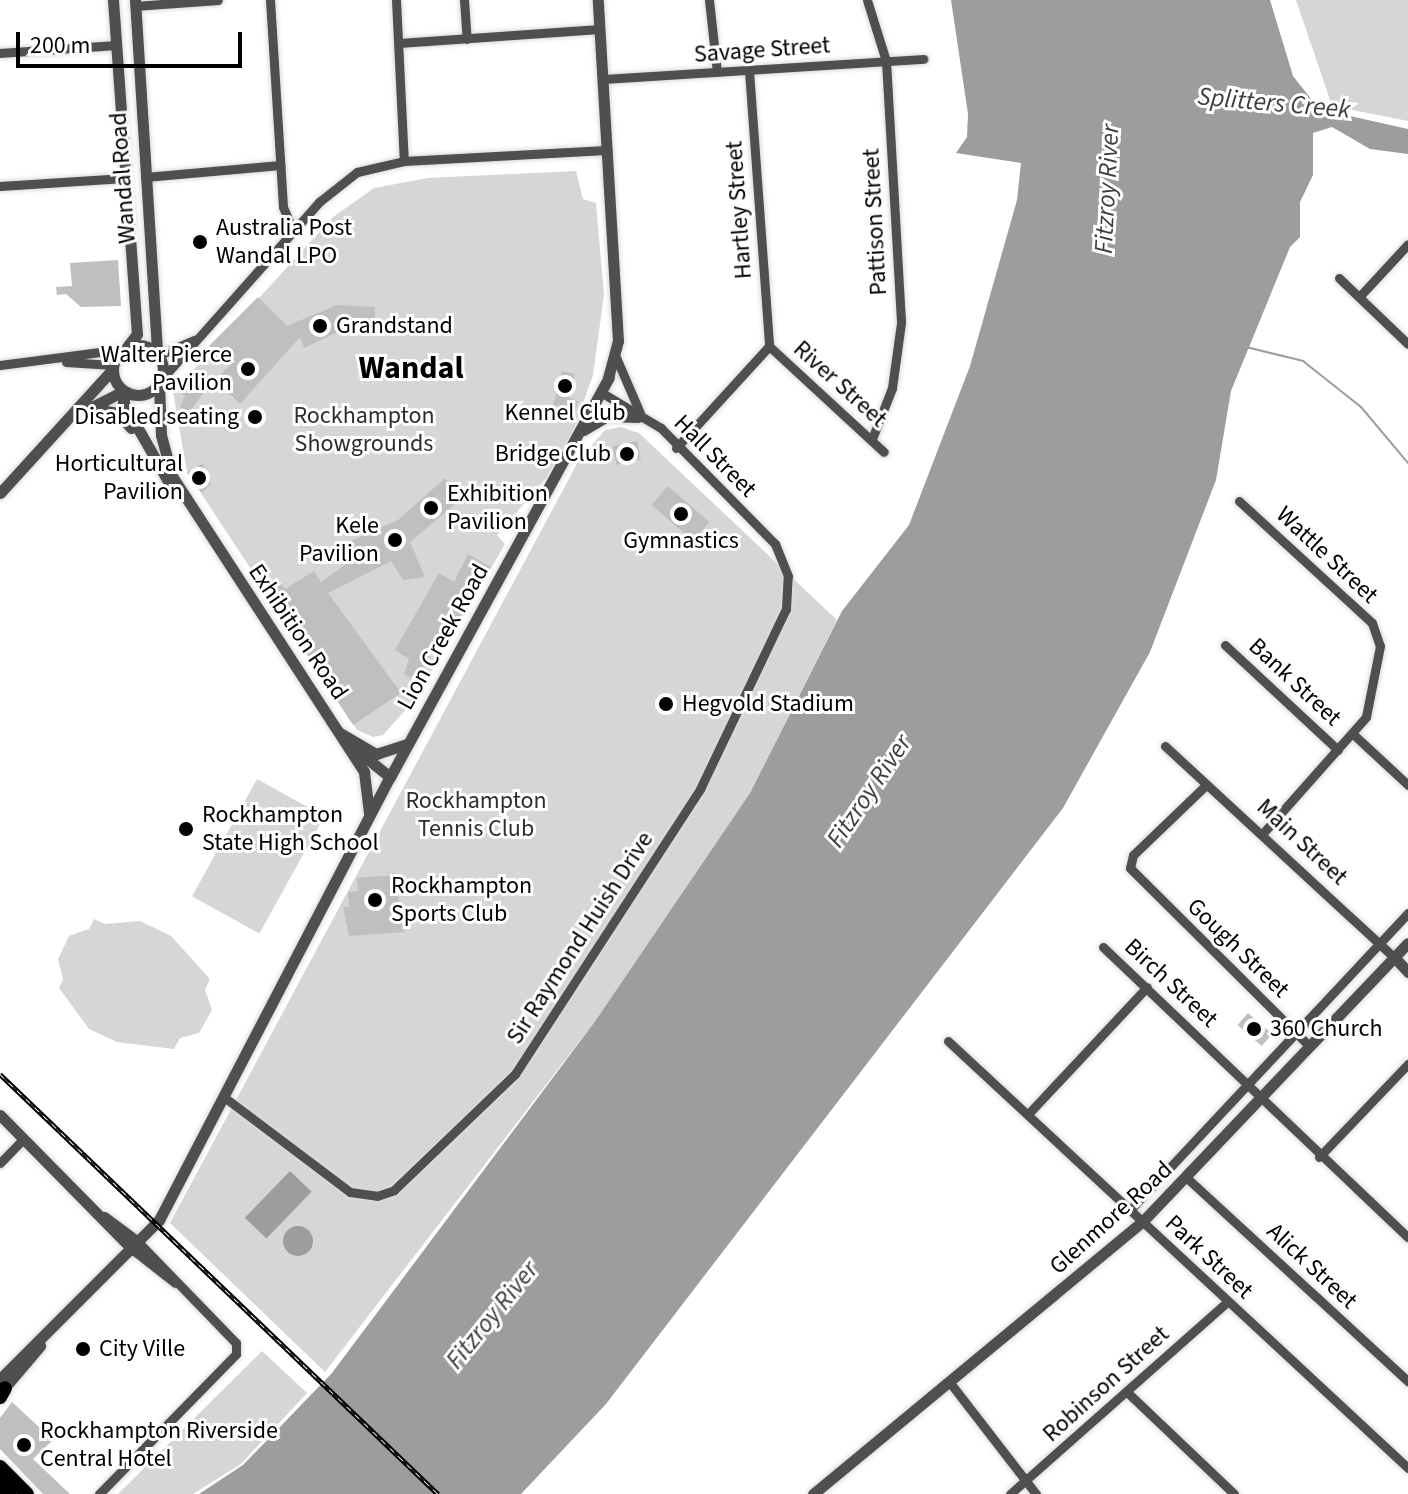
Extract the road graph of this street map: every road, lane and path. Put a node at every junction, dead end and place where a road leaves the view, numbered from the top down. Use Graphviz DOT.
graph roads {
  1 [pos="218,0"];
  2 [pos="270,0"];
  3 [pos="396,0"];
  4 [pos="464,0"];
  5 [pos="598,0"];
  6 [pos="709,0"];
  7 [pos="867,0"];
  8 [pos="135,3"];
  9 [pos="113,4"];
  10 [pos="600,29"];
  11 [pos="467,39"];
  12 [pos="399,43"];
  13 [pos="137,44"];
  14 [pos="116,45"];
  15 [pos="0,53"];
  16 [pos="923,59"];
  17 [pos="886,61"];
  18 [pos="749,71"];
  19 [pos="717,72"];
  20 [pos="604,79"];
  21 [pos="606,150"];
  22 [pos="404,161"];
  23 [pos="280,165"];
  24 [pos="145,177"];
  25 [pos="125,178"];
  26 [pos="0,186"];
  27 [pos="293,230"];
  28 [pos="1408,244"];
  29 [pos="1339,278"];
  30 [pos="1359,297"];
  31 [pos="135,313"];
  32 [pos="154,316"];
  33 [pos="207,331"];
  34 [pos="1408,344"];
  35 [pos="769,346"];
  36 [pos="125,348"];
  37 [pos="158,354"];
  38 [pos="615,355"];
  39 [pos="55,360"];
  40 [pos="0,365"];
  41 [pos="113,367"];
  42 [pos="160,382"];
  43 [pos="126,391"];
  44 [pos="602,393"];
  45 [pos="89,408"];
  46 [pos="645,420"];
  47 [pos="62,428"];
  48 [pos="584,431"];
  49 [pos="872,439"];
  50 [pos="676,448"];
  51 [pos="884,452"];
  52 [pos="153,462"];
  53 [pos="0,493"];
  54 [pos="1239,501"];
  55 [pos="223,558"];
  56 [pos="785,563"];
  57 [pos="1225,645"];
  58 [pos="337,730"];
  59 [pos="1353,734"];
  60 [pos="411,740"];
  61 [pos="1165,746"];
  62 [pos="1338,750"];
  63 [pos="390,777"];
  64 [pos="1206,785"];
  65 [pos="1408,785"];
  66 [pos="368,820"];
  67 [pos="1262,834"];
  68 [pos="1408,913"];
  69 [pos="1379,943"];
  70 [pos="1408,943"];
  71 [pos="1103,947"];
  72 [pos="1394,957"];
  73 [pos="1408,972"];
  74 [pos="1147,987"];
  75 [pos="1295,1032"];
  76 [pos="948,1041"];
  77 [pos="1309,1046"];
  78 [pos="1408,1064"];
  79 [pos="1247,1082"];
  80 [pos="223,1100"];
  81 [pos="1260,1102"];
  82 [pos="1030,1112"];
  83 [pos="0,1115"];
  84 [pos="23,1139"];
  85 [pos="1319,1157"];
  86 [pos="0,1163"];
  87 [pos="1188,1179"];
  88 [pos="1130,1210"];
  89 [pos="1142,1222"];
  90 [pos="1408,1237"];
  91 [pos="136,1246"];
  92 [pos="1227,1302"];
  93 [pos="1408,1381"];
  94 [pos="951,1384"];
  95 [pos="1,1389"];
  96 [pos="1127,1392"];
  97 [pos="0,1465"];
  98 [pos="1408,1468"];
  99 [pos="1026,1482"];
  100 [pos="8,1486"];
  101 [pos="27,1494"];
  102 [pos="99,1494"];
  103 [pos="813,1494"];
  104 [pos="1010,1494"];
  105 [pos="1036,1494"];
  106 [pos="1234,1494"];
  1 -- 8 [label="street"];
  2 -- 23 [label="street"];
  3 -- 12 [label="street"];
  4 -- 11 [label="street"];
  5 -- 10 [label="street, Lion Creek Road"];
  6 -- 19 [label="street"];
  7 -- 17 [label="street, Pattison Street"];
  8 -- 9 [label="street"];
  8 -- 13 [label="street, Wandal Road"];
  9 -- 14 [label="street, Wandal Road"];
  10 -- 11 [label="street"];
  10 -- 20 [label="street, Lion Creek Road"];
  11 -- 12 [label="street"];
  12 -- 22 [label="street"];
  13 -- 14 [label="street"];
  13 -- 24 [label="street, Wandal Road"];
  14 -- 15 [label="street"];
  14 -- 25 [label="street, Wandal Road"];
  16 -- 17 [label="street, Savage Street"];
  17 -- 18 [label="street, Savage Street"];
  17 -- 49 [label="street, Pattison Street"];
  18 -- 19 [label="street, Savage Street"];
  18 -- 35 [label="street, Hartley Street"];
  19 -- 20 [label="street, Savage Street"];
  20 -- 21 [label="street, Lion Creek Road"];
  21 -- 22 [label="street"];
  21 -- 38 [label="street, Lion Creek Road"];
  22 -- 27 [label="street"];
  23 -- 24 [label="street"];
  23 -- 27 [label="street"];
  24 -- 25 [label="street"];
  24 -- 32 [label="street, Wandal Road"];
  25 -- 26 [label="street"];
  25 -- 31 [label="street, Wandal Road"];
  27 -- 33 [label="street"];
  28 -- 30 [label="street"];
  29 -- 30 [label="street"];
  30 -- 34 [label="street"];
  31 -- 32 [label="street"];
  31 -- 36 [label="street, Wandal Road"];
  32 -- 37 [label="street, Wandal Road"];
  33 -- 37 [label="street"];
  33 -- 42 [label="street"];
  35 -- 49 [label="street, River Street"];
  35 -- 50 [label="street"];
  36 -- 37 [label="street"];
  36 -- 39 [label="street"];
  36 -- 41 [label="street"];
  37 -- 42 [label="street"];
  38 -- 44 [label="street, Lion Creek Road"];
  38 -- 46 [label="street"];
  39 -- 40 [label="street"];
  39 -- 41 [label="street"];
  41 -- 43 [label="street"];
  41 -- 47 [label="street"];
  42 -- 43 [label="street"];
  42 -- 55 [label="street, Exhibition Road"];
  43 -- 45 [label="street"];
  43 -- 52 [label="street, Exhibition Road"];
  44 -- 46 [label="street, Hall Street"];
  44 -- 48 [label="street, Lion Creek Road"];
  45 -- 47 [label="street"];
  45 -- 52 [label="street, Exhibition Road"];
  46 -- 48 [label="street"];
  46 -- 50 [label="street, Hall Street"];
  47 -- 53 [label="street"];
  48 -- 60 [label="street, Lion Creek Road"];
  49 -- 51 [label="street, River Street"];
  50 -- 56 [label="street, Hall Street"];
  52 -- 55 [label="street, Exhibition Road"];
  54 -- 59 [label="street, Wattle Street"];
  55 -- 58 [label="street, Exhibition Road"];
  56 -- 80 [label="street, Sir Raymond Huish Drive"];
  57 -- 62 [label="street, Bank Street"];
  58 -- 60 [label="street, Exhibition Road"];
  58 -- 63 [label="street, Exhibition Road"];
  58 -- 66 [label="street, Exhibition Road"];
  59 -- 62 [label="street"];
  59 -- 65 [label="street, Bank Street"];
  60 -- 63 [label="street, Lion Creek Road"];
  61 -- 64 [label="street, Main Street"];
  62 -- 67 [label="street"];
  63 -- 66 [label="street, Lion Creek Road"];
  64 -- 67 [label="street, Main Street"];
  64 -- 75 [label="street, Gough Street"];
  66 -- 80 [label="street, Lion Creek Road"];
  67 -- 69 [label="street, Main Street"];
  68 -- 69 [label="street"];
  69 -- 72 [label="street, Main Street"];
  69 -- 75 [label="street"];
  70 -- 72 [label="street, Glenmore Road"];
  71 -- 74 [label="street, Birch Street"];
  72 -- 73 [label="street, Main Street"];
  72 -- 77 [label="street, Glenmore Road"];
  74 -- 79 [label="street, Birch Street"];
  74 -- 82 [label="street"];
  75 -- 77 [label="street, Gough Street"];
  75 -- 79 [label="street"];
  76 -- 82 [label="street, Park Street"];
  77 -- 81 [label="street, Glenmore Road"];
  78 -- 85 [label="street"];
  79 -- 81 [label="street, Birch Street"];
  79 -- 88 [label="street"];
  80 -- 91 [label="street, Lion Creek Road"];
  81 -- 85 [label="street, Birch Street"];
  81 -- 87 [label="street, Glenmore Road"];
  82 -- 88 [label="street, Park Street"];
  83 -- 84 [label="street"];
  84 -- 86 [label="street"];
  84 -- 91 [label="street"];
  85 -- 90 [label="street, Birch Street"];
  87 -- 89 [label="street, Glenmore Road"];
  87 -- 93 [label="street, Alick Street"];
  88 -- 89 [label="street, Park Street"];
  89 -- 92 [label="street, Park Street"];
  89 -- 94 [label="street, Glenmore Road"];
  91 -- 95 [label="street, Lion Creek Road"];
  91 -- 102 [label="street"];
  92 -- 96 [label="street, Robinson Street"];
  92 -- 98 [label="street, Park Street"];
  94 -- 99 [label="street"];
  94 -- 103 [label="street, Glenmore Road"];
  96 -- 99 [label="street, Robinson Street"];
  96 -- 106 [label="street"];
  97 -- 100 [label="highway"];
  99 -- 104 [label="street, Robinson Street"];
  99 -- 105 [label="street"];
  100 -- 101 [label="highway"];
}
